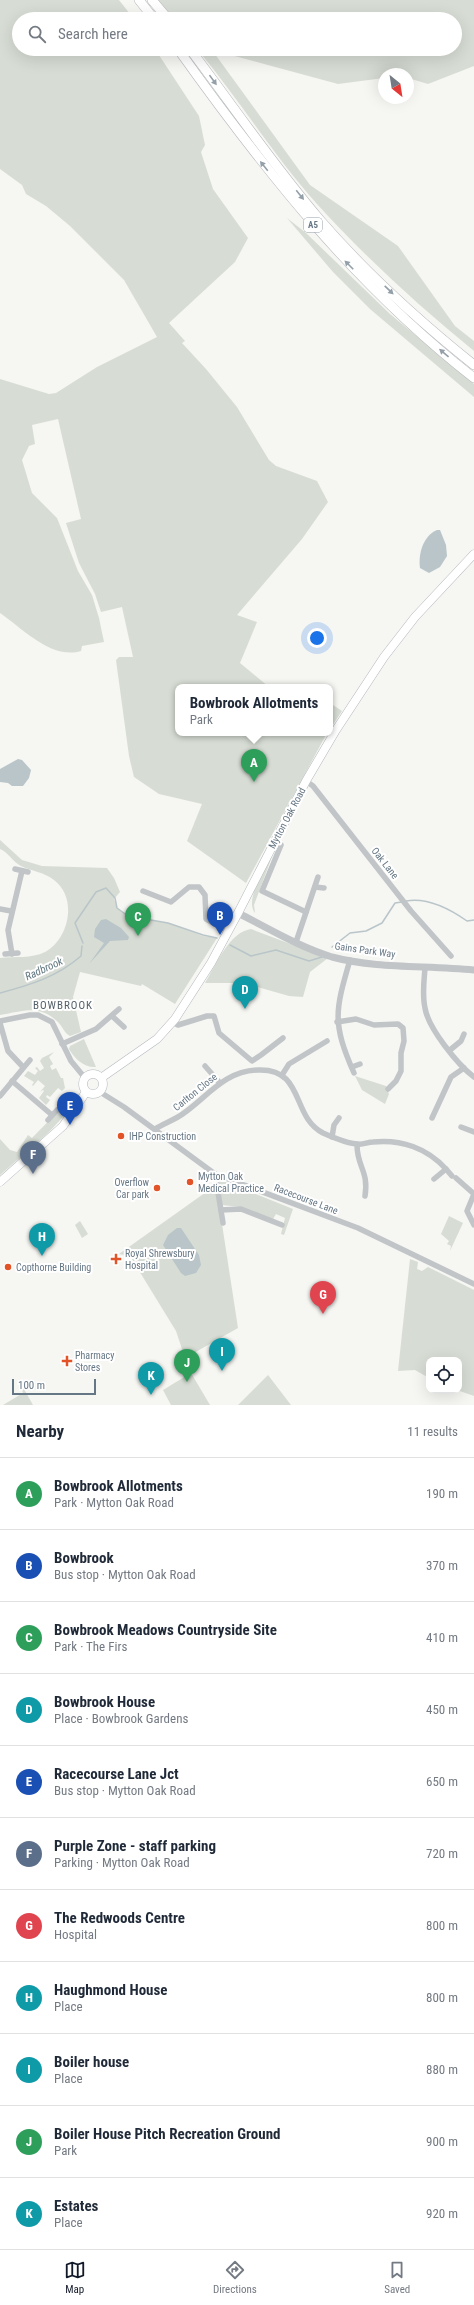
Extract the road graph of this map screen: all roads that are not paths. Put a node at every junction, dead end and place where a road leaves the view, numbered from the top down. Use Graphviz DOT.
graph roads {
  1 [pos="139,0"];
  2 [pos="152,0"];
  3 [pos="148,12"];
  4 [pos="162,12"];
  5 [pos="183,56"];
  6 [pos="195,56"];
  7 [pos="474,365"];
  8 [pos="474,378"];
  9 [pos="474,554"];
  10 [pos="333,735"];
  11 [pos="332,736"];
  12 [pos="306,781"];
  13 [pos="282,845"];
  14 [pos="15,869"];
  15 [pos="318,877"];
  16 [pos="315,887"];
  17 [pos="324,888"];
  18 [pos="143,891"];
  19 [pos="0,909"];
  20 [pos="11,911"];
  21 [pos="306,912"];
  22 [pos="238,913"];
  23 [pos="228,931"];
  24 [pos="296,942"];
  25 [pos="5,954"];
  26 [pos="451,956"];
  27 [pos="350,960"];
  28 [pos="425,968"];
  29 [pos="474,970"];
  30 [pos="119,1009"];
  31 [pos="112,1016"];
  32 [pos="0,1022"];
  33 [pos="172,1022"];
  34 [pos="337,1022"];
  35 [pos="124,1027"];
  36 [pos="464,1034"];
  37 [pos="283,1038"];
  38 [pos="327,1041"];
  39 [pos="62,1044"];
  40 [pos="450,1050"];
  41 [pos="30,1060"];
  42 [pos="360,1064"];
  43 [pos="205,1066"];
  44 [pos="23,1067"];
  45 [pos="464,1068"];
  46 [pos="282,1075"];
  47 [pos="474,1077"];
  48 [pos="85,1078"];
  49 [pos="101,1078"];
  50 [pos="12,1081"];
  51 [pos="220,1083"];
  52 [pos="388,1089"];
  53 [pos="86,1092"];
  54 [pos="100,1092"];
  55 [pos="0,1096"];
  56 [pos="339,1118"];
  57 [pos="432,1118"];
  58 [pos="48,1120"];
  59 [pos="312,1127"];
  60 [pos="461,1127"];
  61 [pos="155,1129"];
  62 [pos="307,1132"];
  63 [pos="474,1132"];
  64 [pos="332,1136"];
  65 [pos="357,1145"];
  66 [pos="446,1169"];
  67 [pos="215,1174"];
  68 [pos="434,1179"];
  69 [pos="0,1182"];
  70 [pos="367,1183"];
  71 [pos="374,1184"];
  72 [pos="474,1194"];
  73 [pos="365,1196"];
  74 [pos="222,1210"];
  75 [pos="222,1223"];
  76 [pos="282,1225"];
  77 [pos="474,1225"];
  78 [pos="474,1284"];
  1 -- 3 [label="highway"];
  2 -- 4 [label="highway"];
  8 -- 5 [label="highway, A5, one-way"];
  6 -- 7 [label="highway, A5, one-way"];
  9 -- 10 [label="main road, Mytton Oak Road"];
  11 -- 12 [label="main road, Mytton Oak Road"];
  12 -- 22 [label="main road, Mytton Oak Road"];
  12 -- 26 [label="street, Oak Lane"];
  13 -- 21 [label="street"];
  14 -- 20 [label="street"];
  15 -- 16 [label="street"];
  16 -- 17 [label="street"];
  16 -- 21 [label="street"];
  18 -- 23 [label="street"];
  19 -- 20 [label="street"];
  20 -- 25 [label="street"];
  21 -- 24 [label="street"];
  22 -- 23 [label="main road, Mytton Oak Road"];
  22 -- 24 [label="street, Gains Park Way"];
  23 -- 33 [label="main road, Mytton Oak Road"];
  24 -- 27 [label="street, Gains Park Way"];
  27 -- 28 [label="street, Gains Park Way"];
  27 -- 34 [label="street"];
  28 -- 29 [label="street, Gains Park Way"];
  28 -- 40 [label="street"];
  30 -- 31 [label="street"];
  31 -- 35 [label="street"];
  31 -- 39 [label="street"];
  32 -- 39 [label="street"];
  32 -- 44 [label="street"];
  33 -- 37 [label="street"];
  33 -- 49 [label="main road, Mytton Oak Road"];
  34 -- 42 [label="street"];
  34 -- 52 [label="street"];
  36 -- 40 [label="street"];
  38 -- 46 [label="street"];
  39 -- 48 [label="street"];
  40 -- 45 [label="street"];
  41 -- 44 [label="street"];
  43 -- 51 [label="street"];
  44 -- 50 [label="street"];
  45 -- 47 [label="street"];
  45 -- 57 [label="street"];
  46 -- 51 [label="street, Carlton Close"];
  46 -- 59 [label="street"];
  48 -- 49 [label="main road"];
  48 -- 53 [label="main road"];
  49 -- 54 [label="main road"];
  50 -- 55 [label="street"];
  50 -- 58 [label="street"];
  51 -- 61 [label="street, Carlton Close"];
  53 -- 54 [label="main road"];
  53 -- 69 [label="main road"];
  54 -- 61 [label="street, Racecourse Lane"];
  56 -- 64 [label="street"];
  59 -- 62 [label="street"];
  59 -- 64 [label="street"];
  60 -- 63 [label="street"];
  61 -- 67 [label="street, Racecourse Lane"];
  64 -- 65 [label="street"];
  65 -- 66 [label="street"];
  65 -- 70 [label="street"];
  66 -- 68 [label="street"];
  66 -- 72 [label="street"];
  67 -- 74 [label="street"];
  67 -- 78 [label="street, Racecourse Lane"];
  70 -- 71 [label="street"];
  70 -- 73 [label="street"];
  72 -- 77 [label="street"];
  74 -- 75 [label="street"];
  74 -- 76 [label="street"];
}
